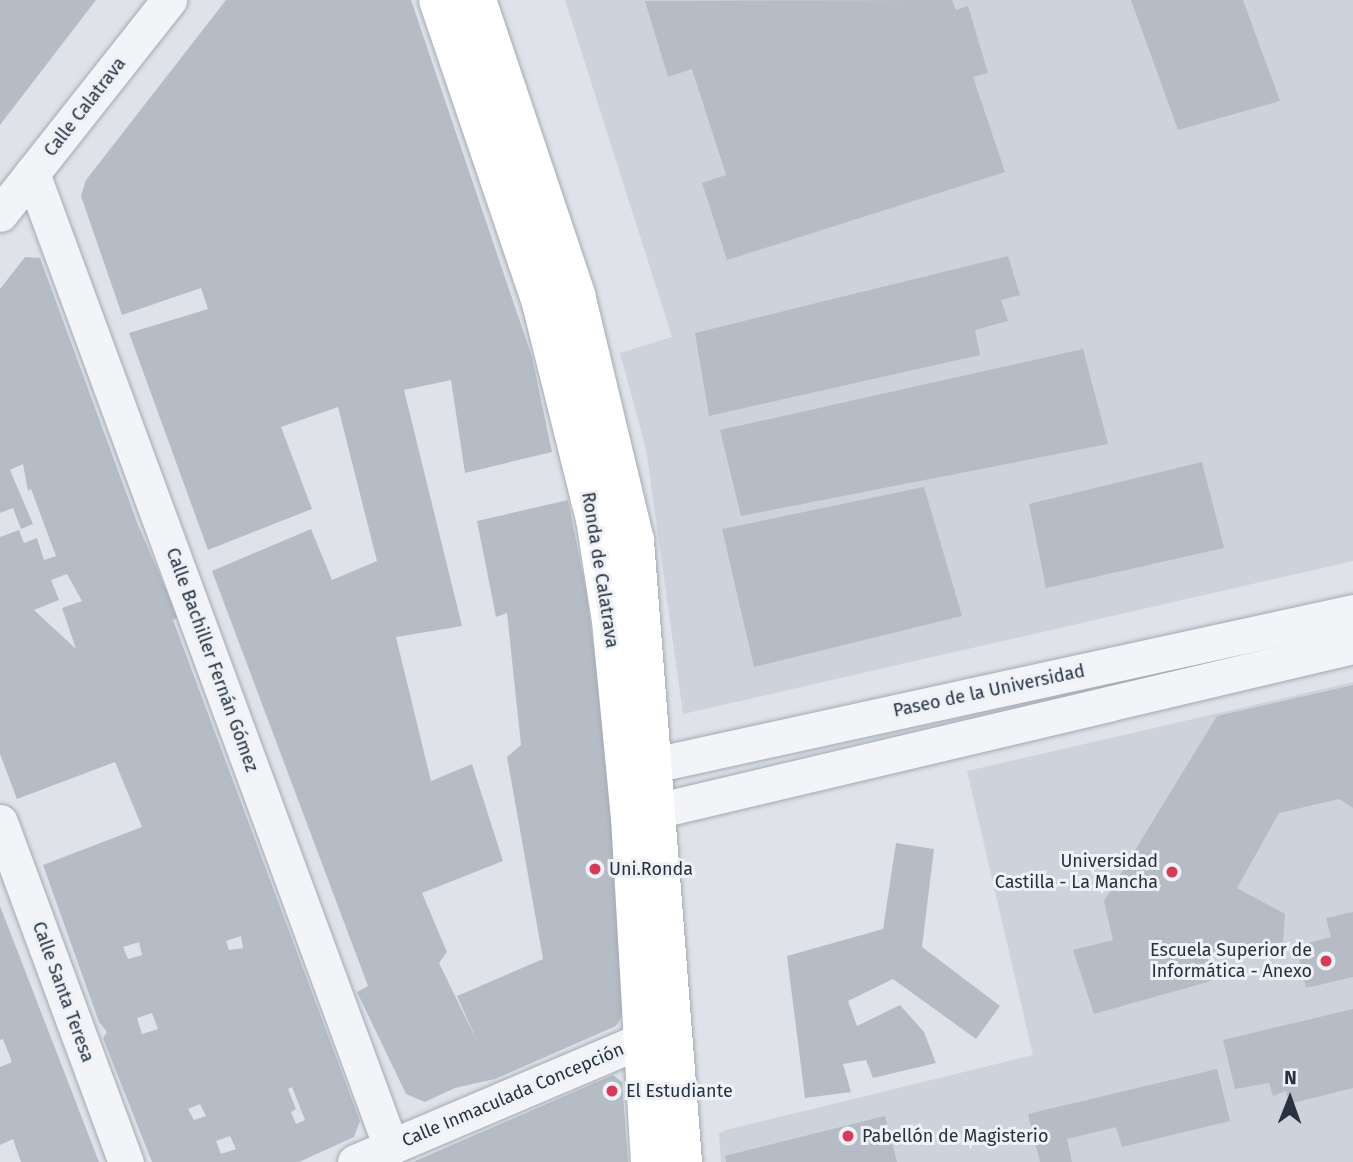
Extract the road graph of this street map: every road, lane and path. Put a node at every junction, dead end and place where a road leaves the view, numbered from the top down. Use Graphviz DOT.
graph roads {
  1 [pos="169,0"];
  2 [pos="438,0"];
  3 [pos="477,0"];
  4 [pos="32,173"];
  5 [pos="0,214"];
  6 [pos="1353,612"];
  7 [pos="1353,646"];
  8 [pos="640,768"];
  9 [pos="644,813"];
  10 [pos="0,822"];
  11 [pos="659,1039"];
  12 [pos="391,1147"];
  13 [pos="126,1162"];
  14 [pos="355,1162"];
  15 [pos="650,1162"];
  16 [pos="683,1162"];
  1 -- 4 [label="street, Calle Calatrava"];
  2 -- 8 [label="highway, Ronda de Calatrava"];
  3 -- 8 [label="highway, Ronda de Calatrava"];
  4 -- 5 [label="street, Calle Calatrava"];
  4 -- 12 [label="street, Calle Bachiller Fernán Gómez"];
  6 -- 8 [label="street, Paseo de la Universidad"];
  7 -- 9 [label="street"];
  8 -- 9 [label="highway, Ronda de Calatrava"];
  9 -- 11 [label="highway, Ronda de Calatrava"];
  10 -- 13 [label="street, Calle Santa Teresa"];
  11 -- 12 [label="street, Calle Inmaculada Concepción"];
  11 -- 15 [label="highway, Ronda de Calatrava"];
  11 -- 16 [label="highway, Ronda de Calatrava"];
  12 -- 14 [label="street, Calle Inmaculada Concepción"];
}
